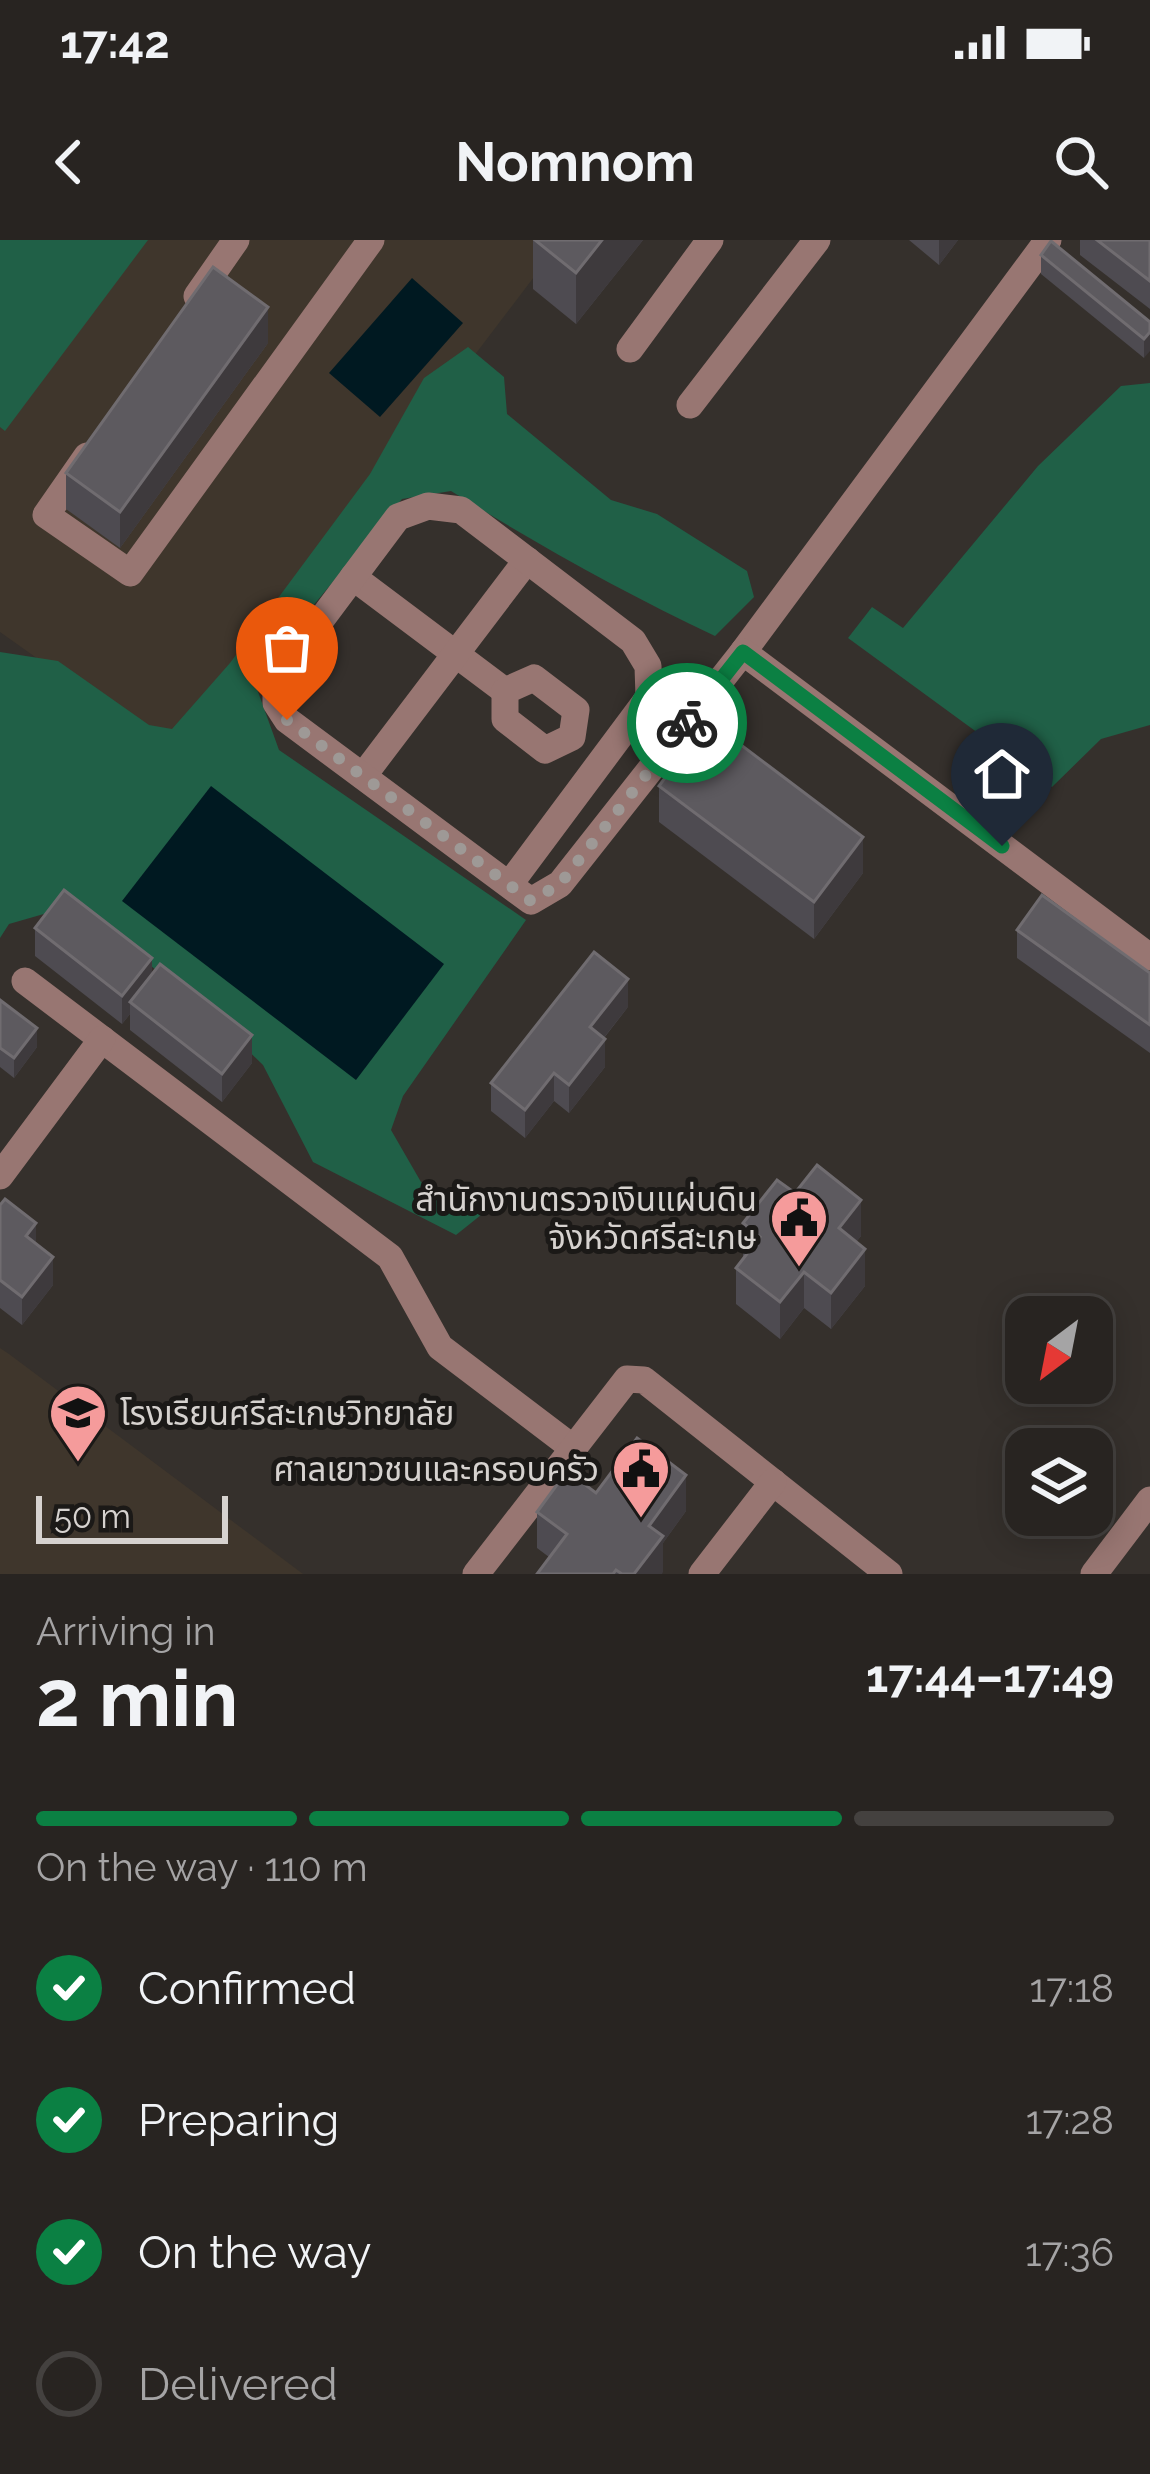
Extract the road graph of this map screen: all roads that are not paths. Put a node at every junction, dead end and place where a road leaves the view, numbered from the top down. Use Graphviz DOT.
graph roads {
  1 [pos="236,240"];
  2 [pos="371,240"];
  3 [pos="710,240"];
  4 [pos="817,240"];
  5 [pos="1048,240"];
  6 [pos="181,319"];
  7 [pos="630,349"];
  8 [pos="690,405"];
  9 [pos="100,436"];
  10 [pos="527,560"];
  11 [pos="353,577"];
  12 [pos="743,652"];
  13 [pos="455,654"];
  14 [pos="505,691"];
  15 [pos="545,750"];
  16 [pos="363,776"];
  17 [pos="586,781"];
  18 [pos="508,884"];
  19 [pos="1150,958"];
  20 [pos="25,981"];
  21 [pos="102,1039"];
  22 [pos="0,1176"];
  23 [pos="573,1448"];
  24 [pos="773,1481"];
  25 [pos="1150,1500"];
  26 [pos="476,1574"];
  27 [pos="702,1574"];
  28 [pos="889,1574"];
  29 [pos="1094,1574"];
  1 -- 6 [label="street"];
  2 -- 9 [label="street"];
  3 -- 7 [label="street"];
  4 -- 8 [label="street"];
  5 -- 12 [label="street"];
  10 -- 11 [label="street"];
  10 -- 13 [label="street"];
  10 -- 17 [label="street"];
  11 -- 13 [label="street"];
  11 -- 16 [label="street"];
  12 -- 18 [label="street"];
  12 -- 19 [label="street"];
  13 -- 14 [label="street"];
  13 -- 16 [label="street"];
  14 -- 15 [label="street"];
  14 -- 15 [label="street"];
  15 -- 17 [label="street"];
  16 -- 18 [label="street"];
  17 -- 18 [label="street"];
  20 -- 21 [label="street"];
  21 -- 22 [label="street"];
  21 -- 23 [label="street"];
  23 -- 24 [label="street"];
  23 -- 26 [label="street"];
  24 -- 27 [label="street"];
  24 -- 28 [label="street"];
  25 -- 29 [label="street"];
}
